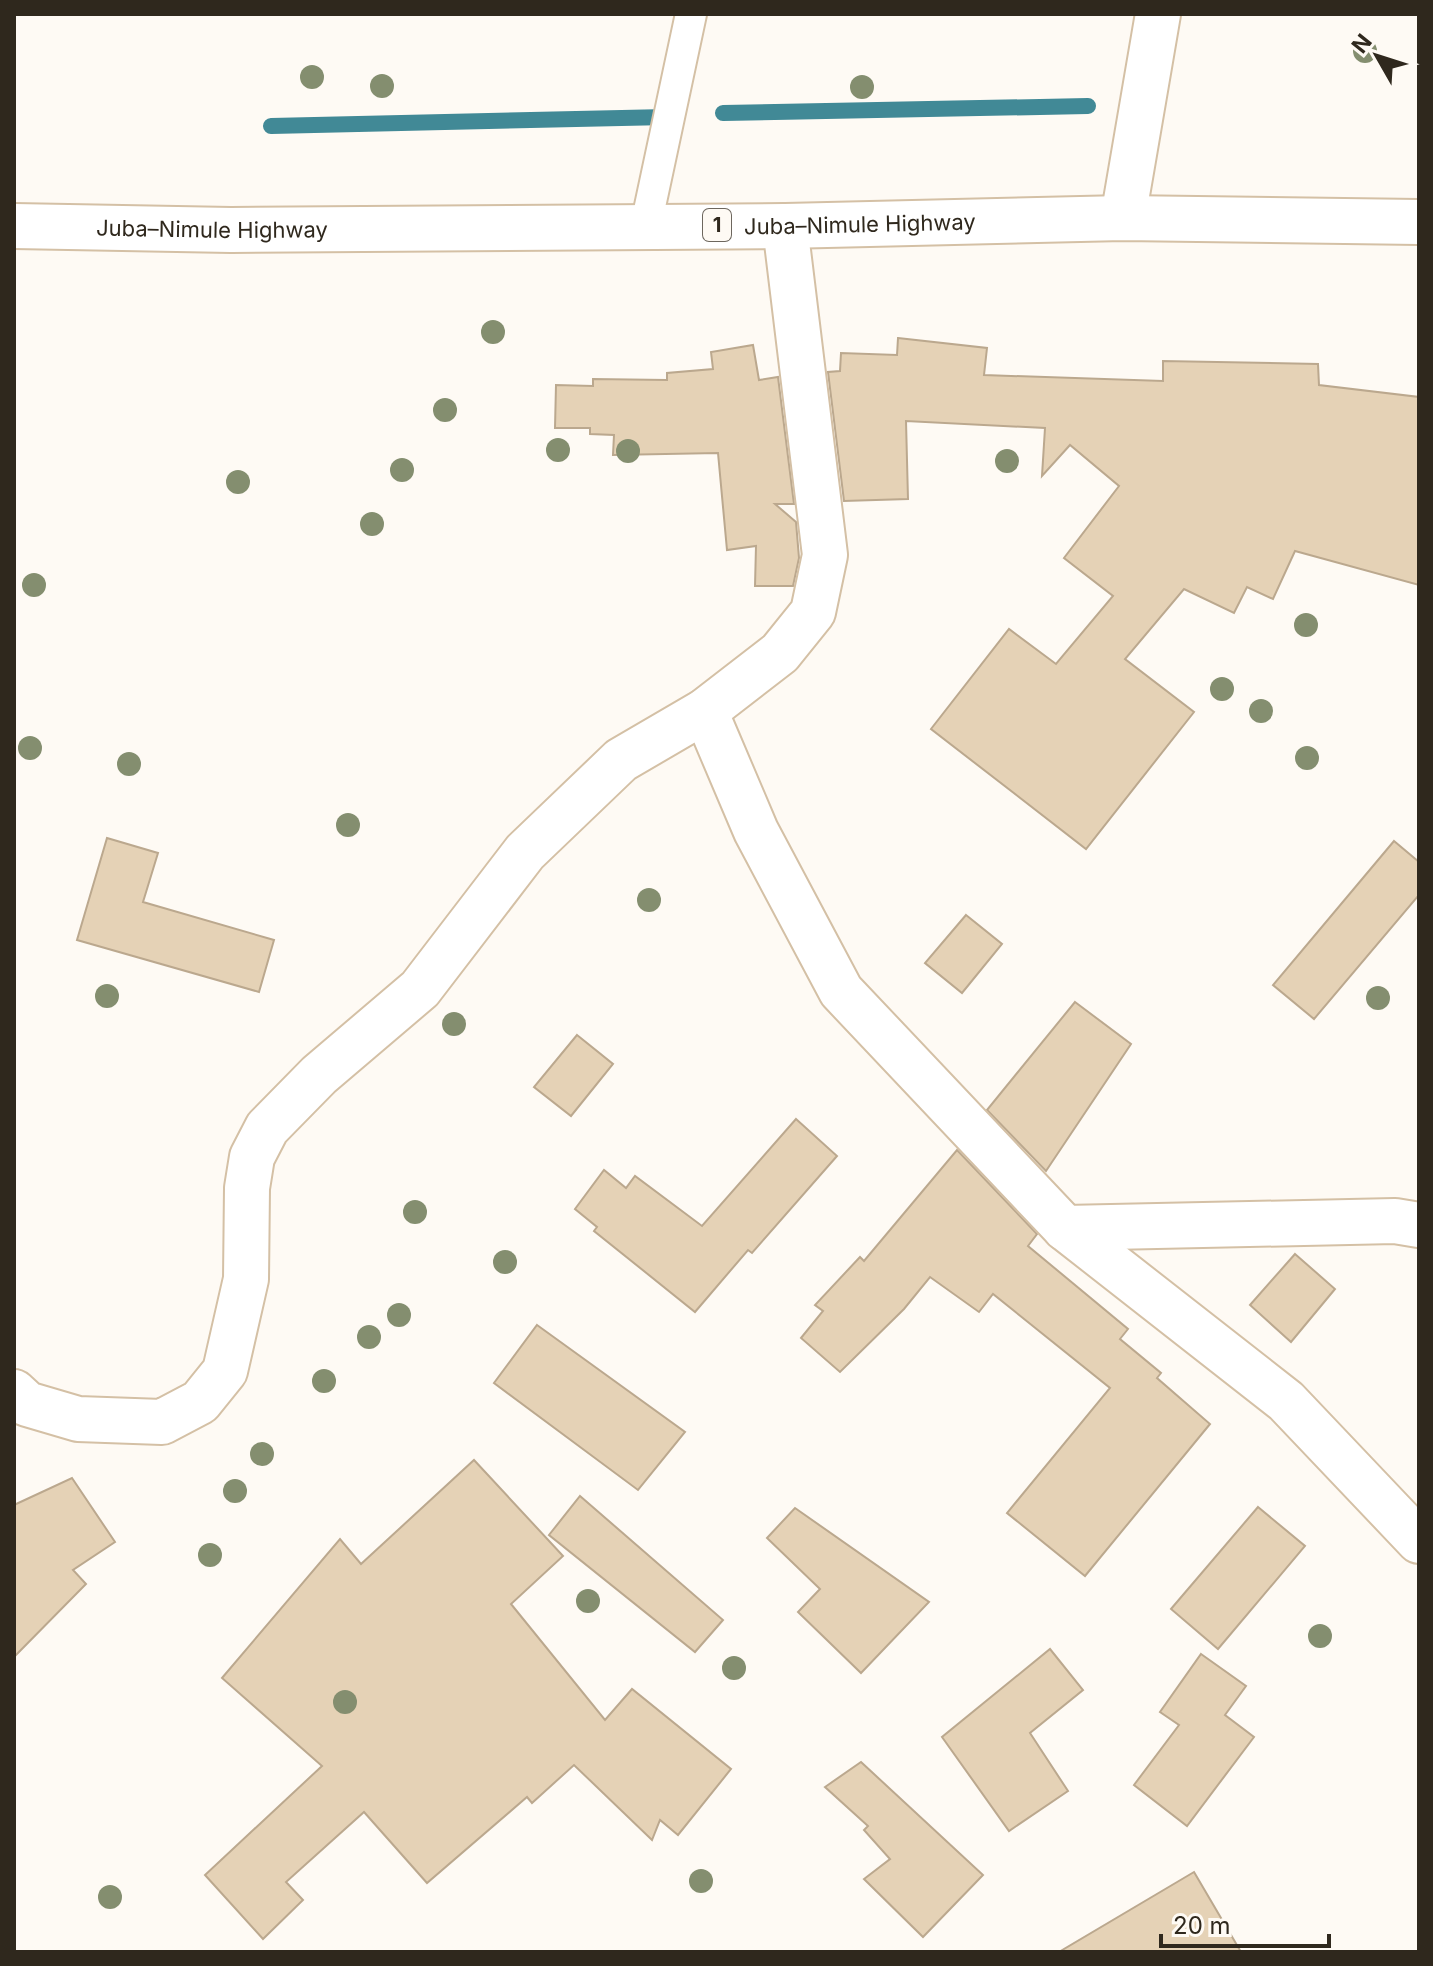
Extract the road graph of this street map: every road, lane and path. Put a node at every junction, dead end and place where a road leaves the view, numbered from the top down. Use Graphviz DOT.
graph roads {
  1 [pos="691,14"];
  2 [pos="1158,14"];
  3 [pos="1123,218"];
  4 [pos="1419,222"];
  5 [pos="646,225"];
  6 [pos="14,226"];
  7 [pos="785,226"];
  8 [pos="705,711"];
  9 [pos="1419,1225"];
  10 [pos="1065,1228"];
  11 [pos="14,1392"];
  12 [pos="1419,1541"];
  1 -- 5 [label="lane"];
  2 -- 3 [label="street"];
  3 -- 4 [label="street, Juba–Nimule Highway / 1"];
  3 -- 7 [label="street, Juba–Nimule Highway / 1"];
  5 -- 6 [label="street, Juba–Nimule Highway / 1"];
  5 -- 7 [label="street, Juba–Nimule Highway / 1"];
  7 -- 8 [label="street"];
  8 -- 10 [label="street"];
  8 -- 11 [label="street"];
  9 -- 10 [label="street"];
  10 -- 12 [label="street"];
}
